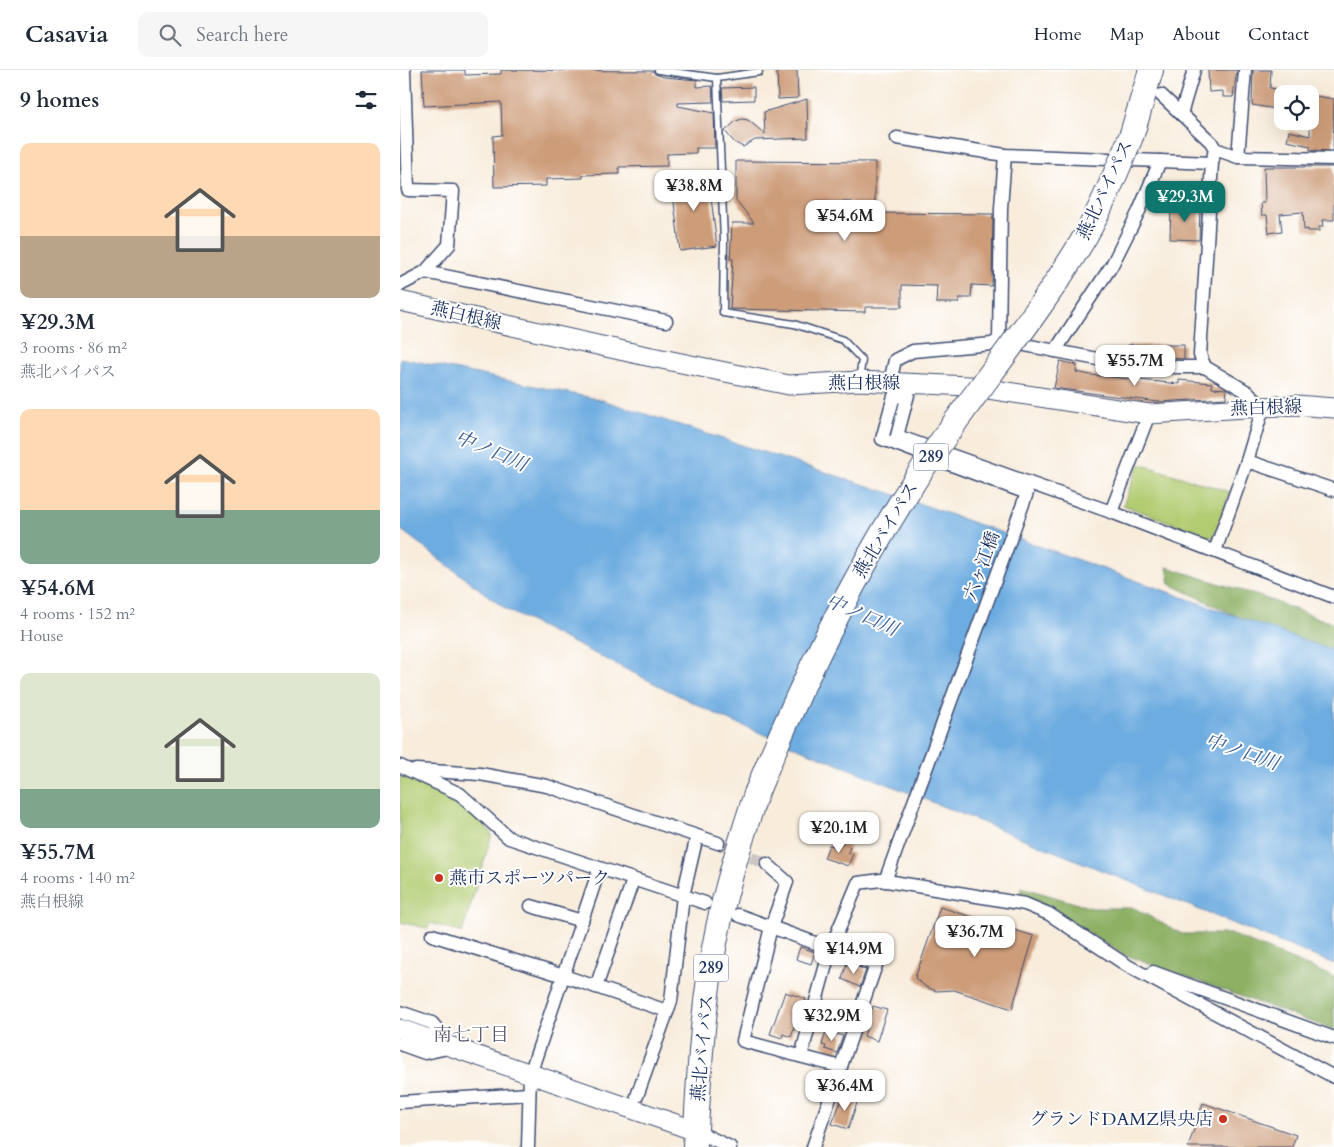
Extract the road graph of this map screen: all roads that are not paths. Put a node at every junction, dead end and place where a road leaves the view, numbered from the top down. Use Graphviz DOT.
graph roads {
  1 [pos="404,70"];
  2 [pos="658,70"];
  3 [pos="1151,70"];
  4 [pos="1194,70"];
  5 [pos="1246,70"];
  6 [pos="759,72"];
  7 [pos="717,78"];
  8 [pos="1161,95"];
  9 [pos="1181,114"];
  10 [pos="897,138"];
  11 [pos="1215,149"];
  12 [pos="1005,156"];
  13 [pos="1238,157"];
  14 [pos="1334,159"];
  15 [pos="1160,161"];
  16 [pos="1212,163"];
  17 [pos="425,272"];
  18 [pos="400,285"];
  19 [pos="400,301"];
  20 [pos="666,321"];
  21 [pos="999,340"];
  22 [pos="1055,351"];
  23 [pos="1204,367"];
  24 [pos="858,381"];
  25 [pos="890,382"];
  26 [pos="909,390"];
  27 [pos="1263,408"];
  28 [pos="1334,408"];
  29 [pos="1149,414"];
  30 [pos="1247,461"];
  31 [pos="1334,490"];
  32 [pos="1111,512"];
  33 [pos="1214,551"];
  34 [pos="1334,597"];
  35 [pos="404,768"];
  36 [pos="697,836"];
  37 [pos="718,843"];
  38 [pos="767,864"];
  39 [pos="599,870"];
  40 [pos="634,880"];
  41 [pos="885,882"];
  42 [pos="683,896"];
  43 [pos="705,903"];
  44 [pos="531,906"];
  45 [pos="738,915"];
  46 [pos="582,921"];
  47 [pos="771,927"];
  48 [pos="432,935"];
  49 [pos="830,950"];
  50 [pos="1118,960"];
  51 [pos="564,976"];
  52 [pos="596,987"];
  53 [pos="400,1012"];
  54 [pos="667,1012"];
  55 [pos="400,1029"];
  56 [pos="1334,1038"];
  57 [pos="400,1044"];
  58 [pos="452,1047"];
  59 [pos="801,1056"];
  60 [pos="840,1067"];
  61 [pos="530,1074"];
  62 [pos="1334,1077"];
  63 [pos="529,1094"];
  64 [pos="637,1096"];
  65 [pos="400,1102"];
  66 [pos="696,1139"];
  67 [pos="528,1147"];
  68 [pos="730,1147"];
  69 [pos="813,1147"];
  1 -- 17 [label="street"];
  2 -- 7 [label="lane"];
  3 -- 66 [label="highway, 燕北バイパス / 289, bridge"];
  4 -- 9 [label="street"];
  5 -- 13 [label="street"];
  6 -- 7 [label="lane"];
  7 -- 24 [label="lane"];
  8 -- 9 [label="street"];
  9 -- 11 [label="street"];
  10 -- 12 [label="street"];
  11 -- 13 [label="street"];
  11 -- 16 [label="street"];
  12 -- 15 [label="street"];
  12 -- 21 [label="street"];
  13 -- 14 [label="street"];
  15 -- 16 [label="street"];
  15 -- 22 [label="street"];
  16 -- 23 [label="street"];
  17 -- 18 [label="street"];
  17 -- 20 [label="street"];
  19 -- 24 [label="main road, 燕白根線"];
  21 -- 22 [label="street"];
  21 -- 25 [label="street"];
  22 -- 23 [label="street"];
  23 -- 27 [label="street"];
  24 -- 25 [label="main road, 燕白根線"];
  25 -- 26 [label="main road, 燕白根線"];
  26 -- 29 [label="main road, 燕白根線"];
  26 -- 32 [label="street"];
  26 -- 41 [label="street, 六ヶ江橋"];
  27 -- 28 [label="main road, 燕白根線"];
  27 -- 29 [label="main road, 燕白根線"];
  27 -- 30 [label="street"];
  29 -- 32 [label="street"];
  30 -- 31 [label="street"];
  30 -- 33 [label="street"];
  32 -- 33 [label="street"];
  33 -- 34 [label="street"];
  35 -- 36 [label="street"];
  35 -- 39 [label="street"];
  36 -- 37 [label="street"];
  36 -- 42 [label="street"];
  38 -- 47 [label="street"];
  39 -- 40 [label="street"];
  39 -- 46 [label="street"];
  40 -- 42 [label="street"];
  40 -- 52 [label="street"];
  41 -- 49 [label="street"];
  41 -- 50 [label="street"];
  42 -- 43 [label="street"];
  42 -- 54 [label="street"];
  44 -- 46 [label="street"];
  45 -- 47 [label="street"];
  46 -- 51 [label="street"];
  47 -- 49 [label="street"];
  47 -- 59 [label="street"];
  48 -- 51 [label="street"];
  49 -- 59 [label="street"];
  49 -- 60 [label="street"];
  50 -- 56 [label="street"];
  50 -- 62 [label="street"];
  51 -- 52 [label="street"];
  51 -- 61 [label="street"];
  52 -- 54 [label="street"];
  53 -- 58 [label="street"];
  54 -- 64 [label="street"];
  55 -- 58 [label="main road"];
  57 -- 58 [label="street"];
  58 -- 61 [label="main road"];
  59 -- 60 [label="street"];
  60 -- 69 [label="street"];
  61 -- 63 [label="street"];
  61 -- 66 [label="main road"];
  63 -- 65 [label="street"];
  63 -- 67 [label="street"];
  66 -- 68 [label="street"];
}
